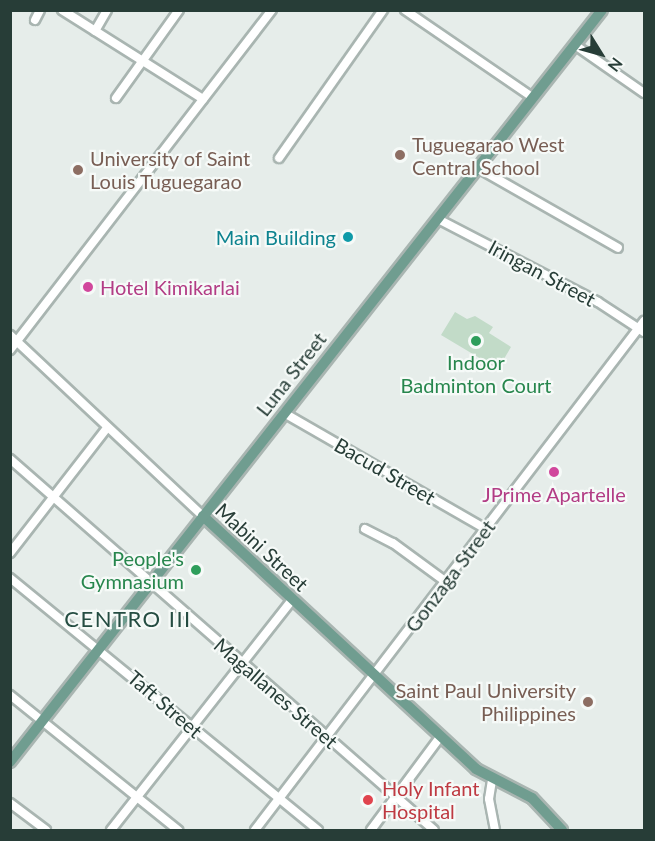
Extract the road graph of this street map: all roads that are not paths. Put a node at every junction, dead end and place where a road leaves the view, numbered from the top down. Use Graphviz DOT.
graph roads {
  1 [pos="40,10"];
  2 [pos="62,10"];
  3 [pos="107,10"];
  4 [pos="179,10"];
  5 [pos="272,10"];
  6 [pos="383,10"];
  7 [pos="405,10"];
  8 [pos="602,10"];
  9 [pos="415,13"];
  10 [pos="34,20"];
  11 [pos="95,31"];
  12 [pos="574,45"];
  13 [pos="143,61"];
  14 [pos="645,93"];
  15 [pos="532,97"];
  16 [pos="116,98"];
  17 [pos="203,99"];
  18 [pos="279,158"];
  19 [pos="478,168"];
  20 [pos="438,219"];
  21 [pos="618,248"];
  22 [pos="645,321"];
  23 [pos="642,330"];
  24 [pos="10,335"];
  25 [pos="17,341"];
  26 [pos="10,350"];
  27 [pos="284,413"];
  28 [pos="107,428"];
  29 [pos="10,459"];
  30 [pos="54,499"];
  31 [pos="203,516"];
  32 [pos="365,529"];
  33 [pos="486,529"];
  34 [pos="10,553"];
  35 [pos="10,578"];
  36 [pos="152,582"];
  37 [pos="446,582"];
  38 [pos="292,600"];
  39 [pos="100,648"];
  40 [pos="242,664"];
  41 [pos="373,677"];
  42 [pos="10,695"];
  43 [pos="43,720"];
  44 [pos="192,727"];
  45 [pos="440,737"];
  46 [pos="327,738"];
  47 [pos="10,762"];
  48 [pos="492,780"];
  49 [pos="396,797"];
  50 [pos="138,798"];
  51 [pos="280,799"];
  52 [pos="10,803"];
  53 [pos="45,831"];
  54 [pos="111,831"];
  55 [pos="178,831"];
  56 [pos="255,831"];
  57 [pos="318,831"];
  58 [pos="371,831"];
  59 [pos="434,831"];
  60 [pos="495,831"];
  61 [pos="562,831"];
  1 -- 10 [label="street"];
  2 -- 11 [label="street"];
  3 -- 11 [label="street"];
  4 -- 13 [label="street"];
  5 -- 17 [label="street"];
  6 -- 18 [label="street"];
  7 -- 9 [label="street"];
  8 -- 12 [label="main road, Luna Street"];
  9 -- 15 [label="street"];
  11 -- 13 [label="street"];
  12 -- 14 [label="street"];
  12 -- 15 [label="main road, Luna Street"];
  13 -- 16 [label="street"];
  13 -- 17 [label="street"];
  15 -- 19 [label="main road, Luna Street"];
  17 -- 25 [label="street"];
  19 -- 20 [label="main road, Luna Street"];
  19 -- 21 [label="street"];
  20 -- 23 [label="street, Iringan Street"];
  20 -- 27 [label="main road, Luna Street"];
  22 -- 23 [label="street, Gonzaga Street"];
  23 -- 33 [label="street, Gonzaga Street"];
  24 -- 25 [label="street, Mabini Street"];
  25 -- 26 [label="street"];
  25 -- 28 [label="street, Mabini Street"];
  27 -- 31 [label="main road, Luna Street"];
  27 -- 33 [label="street, Bacud Street"];
  28 -- 30 [label="street"];
  28 -- 31 [label="street, Mabini Street"];
  29 -- 30 [label="street, Magallanes Street"];
  30 -- 34 [label="street"];
  30 -- 36 [label="street, Magallanes Street"];
  31 -- 36 [label="main road, Luna Street"];
  31 -- 38 [label="main road, Mabini Street"];
  32 -- 37 [label="street"];
  33 -- 37 [label="street, Gonzaga Street"];
  35 -- 39 [label="street, Taft Street"];
  36 -- 39 [label="main road, Luna Street"];
  36 -- 40 [label="street, Magallanes Street"];
  37 -- 41 [label="street, Gonzaga Street"];
  38 -- 40 [label="street"];
  38 -- 41 [label="main road, Mabini Street"];
  39 -- 43 [label="main road, Luna Street"];
  39 -- 44 [label="street, Taft Street"];
  40 -- 44 [label="street"];
  40 -- 46 [label="street, Magallanes Street"];
  41 -- 45 [label="main road, Mabini Street"];
  41 -- 46 [label="street, Gonzaga Street"];
  42 -- 43 [label="street"];
  43 -- 47 [label="main road, Luna Street"];
  43 -- 50 [label="street"];
  44 -- 50 [label="street"];
  44 -- 51 [label="street, Taft Street"];
  45 -- 48 [label="main road, Mabini Street"];
  45 -- 49 [label="street"];
  46 -- 49 [label="street, Magallanes Street"];
  46 -- 51 [label="street, Gonzaga Street"];
  48 -- 60 [label="street"];
  48 -- 61 [label="main road, Mabini Street"];
  49 -- 58 [label="street"];
  49 -- 59 [label="street, Magallanes Street"];
  50 -- 54 [label="street"];
  50 -- 55 [label="street"];
  51 -- 56 [label="street, Gonzaga Street"];
  51 -- 57 [label="street, Taft Street"];
  52 -- 53 [label="street"];
}
